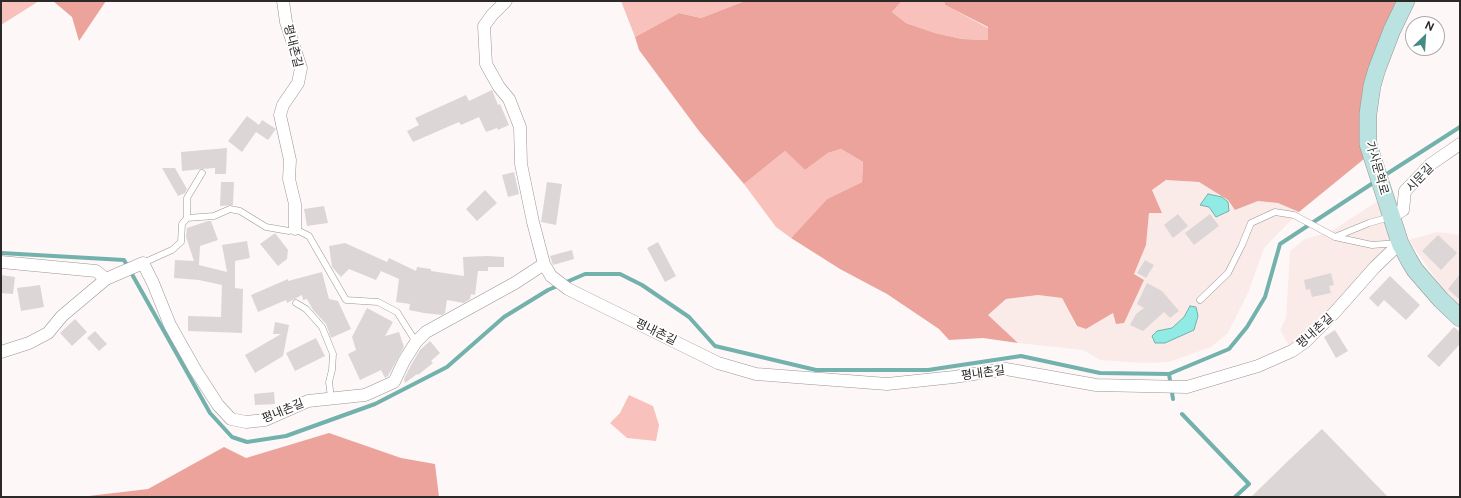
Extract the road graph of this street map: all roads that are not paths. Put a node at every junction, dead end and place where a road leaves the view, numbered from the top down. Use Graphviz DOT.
graph roads {
  1 [pos="283,1"];
  2 [pos="506,1"];
  3 [pos="1406,1"];
  4 [pos="1460,144"];
  5 [pos="202,173"];
  6 [pos="1389,209"];
  7 [pos="187,218"];
  8 [pos="295,229"];
  9 [pos="1332,236"];
  10 [pos="1400,243"];
  11 [pos="1,262"];
  12 [pos="140,264"];
  13 [pos="544,264"];
  14 [pos="111,277"];
  15 [pos="1200,300"];
  16 [pos="296,303"];
  17 [pos="1460,318"];
  18 [pos="416,342"];
  19 [pos="1,352"];
  20 [pos="331,398"];
  1 -- 8 [label="street, 평내촌길"];
  2 -- 13 [label="street, 평내촌길"];
  3 -- 6 [label="main road, 가사문학로"];
  4 -- 6 [label="street, 시문길"];
  5 -- 7 [label="lane"];
  6 -- 9 [label="lane"];
  6 -- 10 [label="main road, 가사문학로"];
  7 -- 8 [label="lane"];
  7 -- 12 [label="lane"];
  8 -- 18 [label="lane"];
  9 -- 10 [label="lane"];
  9 -- 15 [label="lane"];
  10 -- 13 [label="street, 평내촌길"];
  10 -- 17 [label="main road, 가사문학로"];
  11 -- 14 [label="street"];
  12 -- 14 [label="street"];
  12 -- 20 [label="street, 평내촌길"];
  13 -- 18 [label="street, 평내촌길"];
  14 -- 19 [label="street"];
  16 -- 20 [label="lane"];
  18 -- 20 [label="street, 평내촌길"];
}
